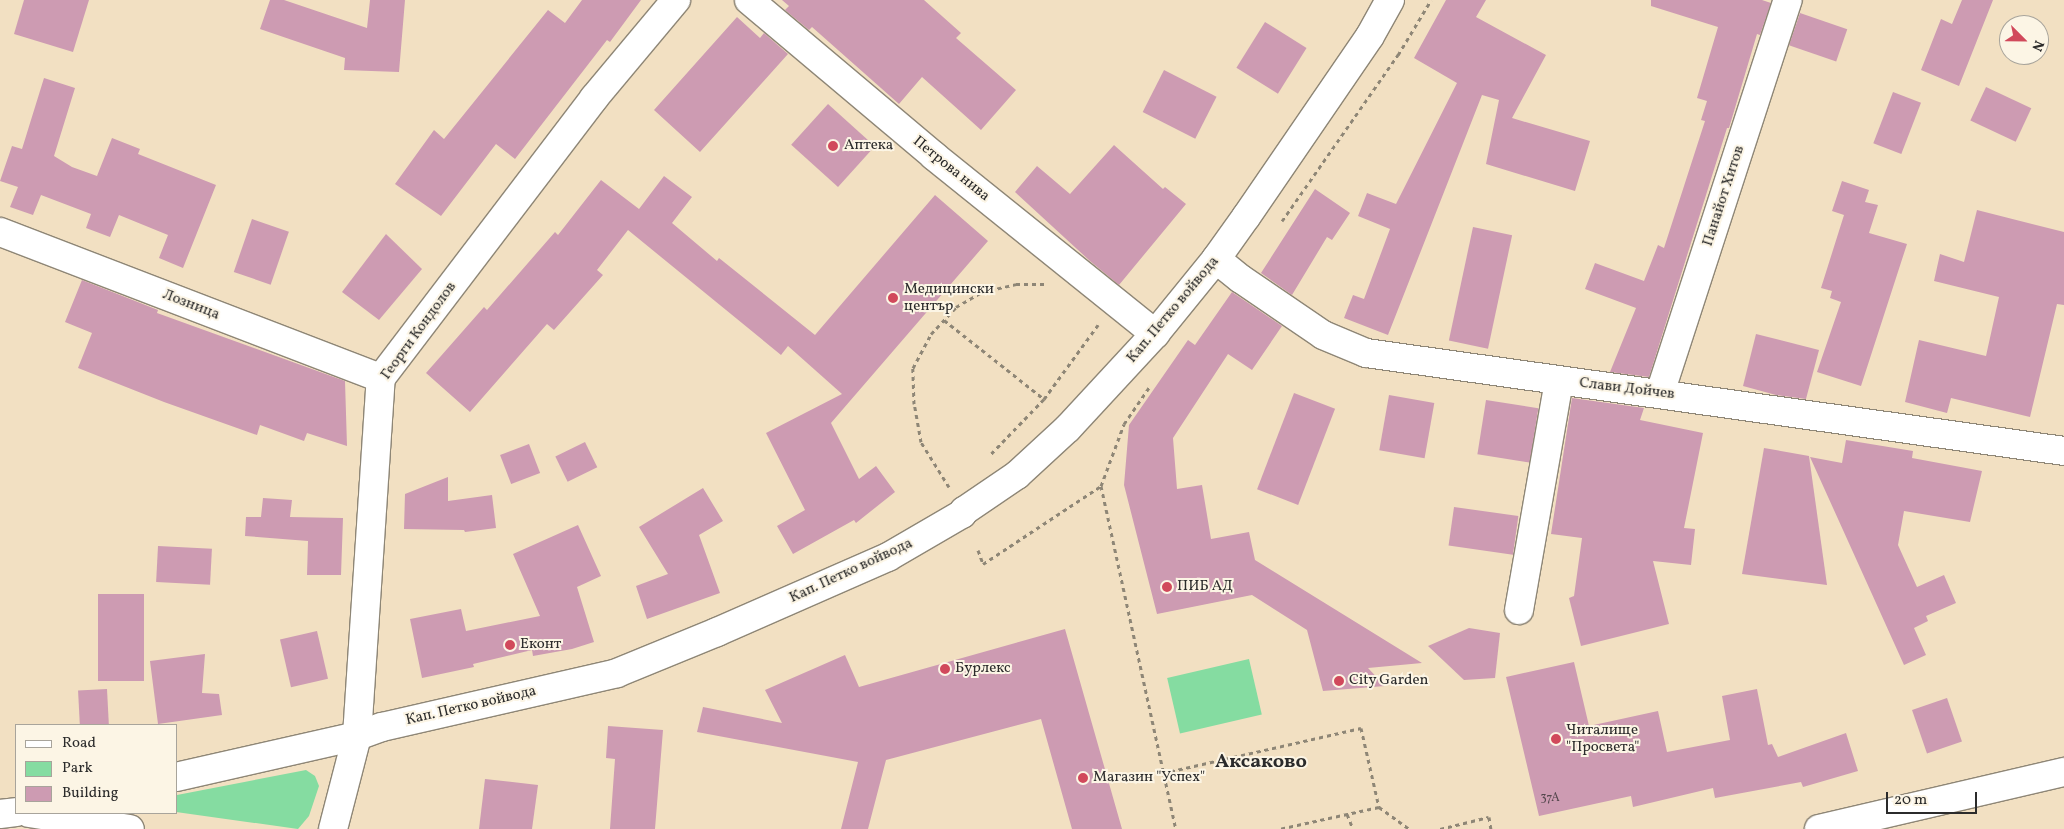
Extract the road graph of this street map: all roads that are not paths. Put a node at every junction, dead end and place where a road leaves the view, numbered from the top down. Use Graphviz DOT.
graph roads {
  1 [pos="676,0"];
  2 [pos="749,0"];
  3 [pos="1390,0"];
  4 [pos="1788,0"];
  5 [pos="0,232"];
  6 [pos="1216,259"];
  7 [pos="1154,334"];
  8 [pos="381,378"];
  9 [pos="1559,380"];
  10 [pos="1660,393"];
  11 [pos="2064,451"];
  12 [pos="1520,610"];
  13 [pos="357,736"];
  14 [pos="2064,772"];
  15 [pos="178,777"];
  16 [pos="15,812"];
  17 [pos="0,814"];
  18 [pos="36,814"];
  19 [pos="130,829"];
  20 [pos="332,829"];
  21 [pos="1819,829"];
  1 -- 8 [label="street, Георги Кондолов"];
  2 -- 7 [label="street, Петрова нива"];
  3 -- 6 [label="street, Кап. Петко войвода"];
  4 -- 10 [label="street, Панайот Хитов"];
  5 -- 8 [label="street, Лозница"];
  6 -- 7 [label="street, Кап. Петко войвода"];
  6 -- 9 [label="street, Слави Дойчев"];
  7 -- 13 [label="street, Кап. Петко войвода"];
  8 -- 13 [label="street, Георги Кондолов"];
  9 -- 10 [label="street, Слави Дойчев"];
  9 -- 12 [label="street"];
  10 -- 11 [label="street, Слави Дойчев"];
  13 -- 15 [label="street, Кап. Петко войвода"];
  13 -- 20 [label="street, Георги Кондолов"];
  14 -- 21 [label="street"];
  16 -- 17 [label="street"];
  18 -- 19 [label="street"];
}
